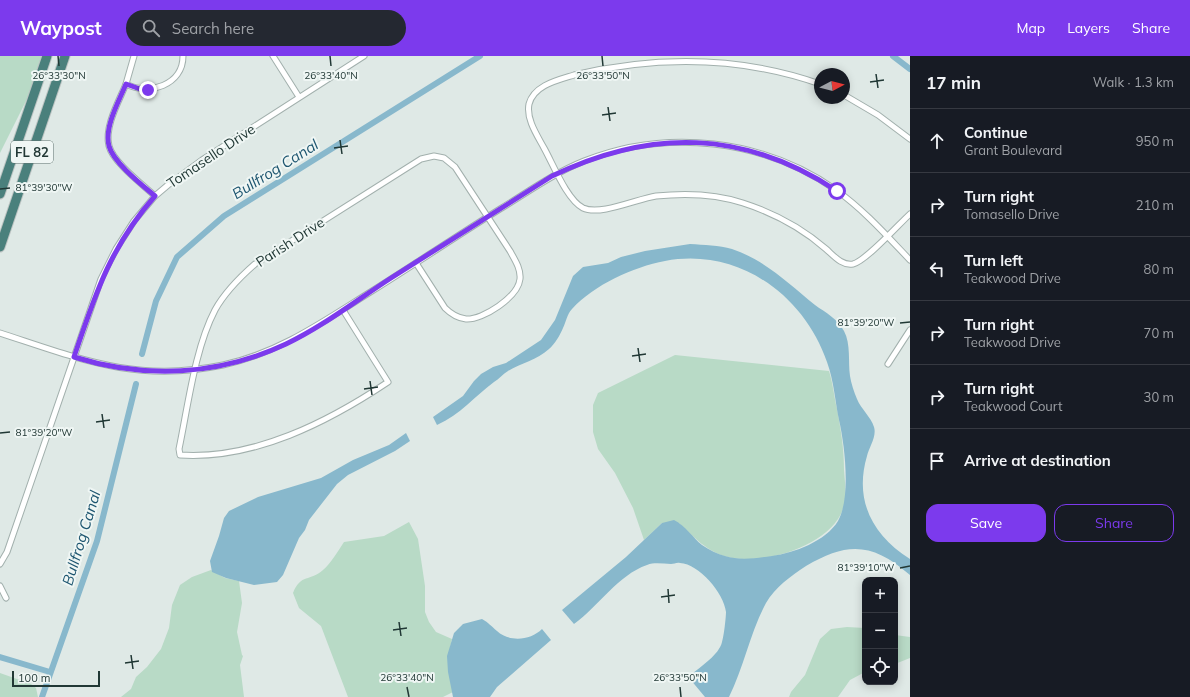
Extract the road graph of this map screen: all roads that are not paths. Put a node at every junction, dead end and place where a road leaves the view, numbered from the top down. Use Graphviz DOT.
graph roads {
  1 [pos="47,56"];
  2 [pos="65,56"];
  3 [pos="134,56"];
  4 [pos="183,56"];
  5 [pos="273,56"];
  6 [pos="364,56"];
  7 [pos="814,82"];
  8 [pos="126,84"];
  9 [pos="299,97"];
  10 [pos="850,99"];
  11 [pos="910,139"];
  12 [pos="558,174"];
  13 [pos="0,194"];
  14 [pos="155,196"];
  15 [pos="910,214"];
  16 [pos="487,217"];
  17 [pos="887,236"];
  18 [pos="0,247"];
  19 [pos="910,260"];
  20 [pos="416,263"];
  21 [pos="343,310"];
  22 [pos="910,330"];
  23 [pos="0,333"];
  24 [pos="74,357"];
  25 [pos="888,364"];
  26 [pos="196,370"];
  27 [pos="0,564"];
  28 [pos="0,586"];
  29 [pos="6,598"];
  1 -- 13 [label="highway, FL 82"];
  2 -- 18 [label="highway, FL 82"];
  3 -- 8 [label="street"];
  4 -- 8 [label="street"];
  5 -- 9 [label="street"];
  6 -- 9 [label="street, Tomasello Drive"];
  7 -- 12 [label="street"];
  8 -- 14 [label="street"];
  9 -- 14 [label="street, Tomasello Drive"];
  10 -- 11 [label="street"];
  12 -- 16 [label="street"];
  12 -- 17 [label="street"];
  12 -- 17 [label="street"];
  14 -- 24 [label="street, Tomasello Drive"];
  15 -- 17 [label="street"];
  16 -- 20 [label="street"];
  16 -- 20 [label="street"];
  16 -- 26 [label="street, Parish Drive"];
  17 -- 19 [label="street"];
  20 -- 21 [label="street"];
  21 -- 26 [label="street"];
  21 -- 26 [label="street, Parish Drive"];
  22 -- 25 [label="street"];
  23 -- 24 [label="street"];
  24 -- 26 [label="street"];
  24 -- 27 [label="street, Tomasello Drive"];
  28 -- 29 [label="street"];
}
